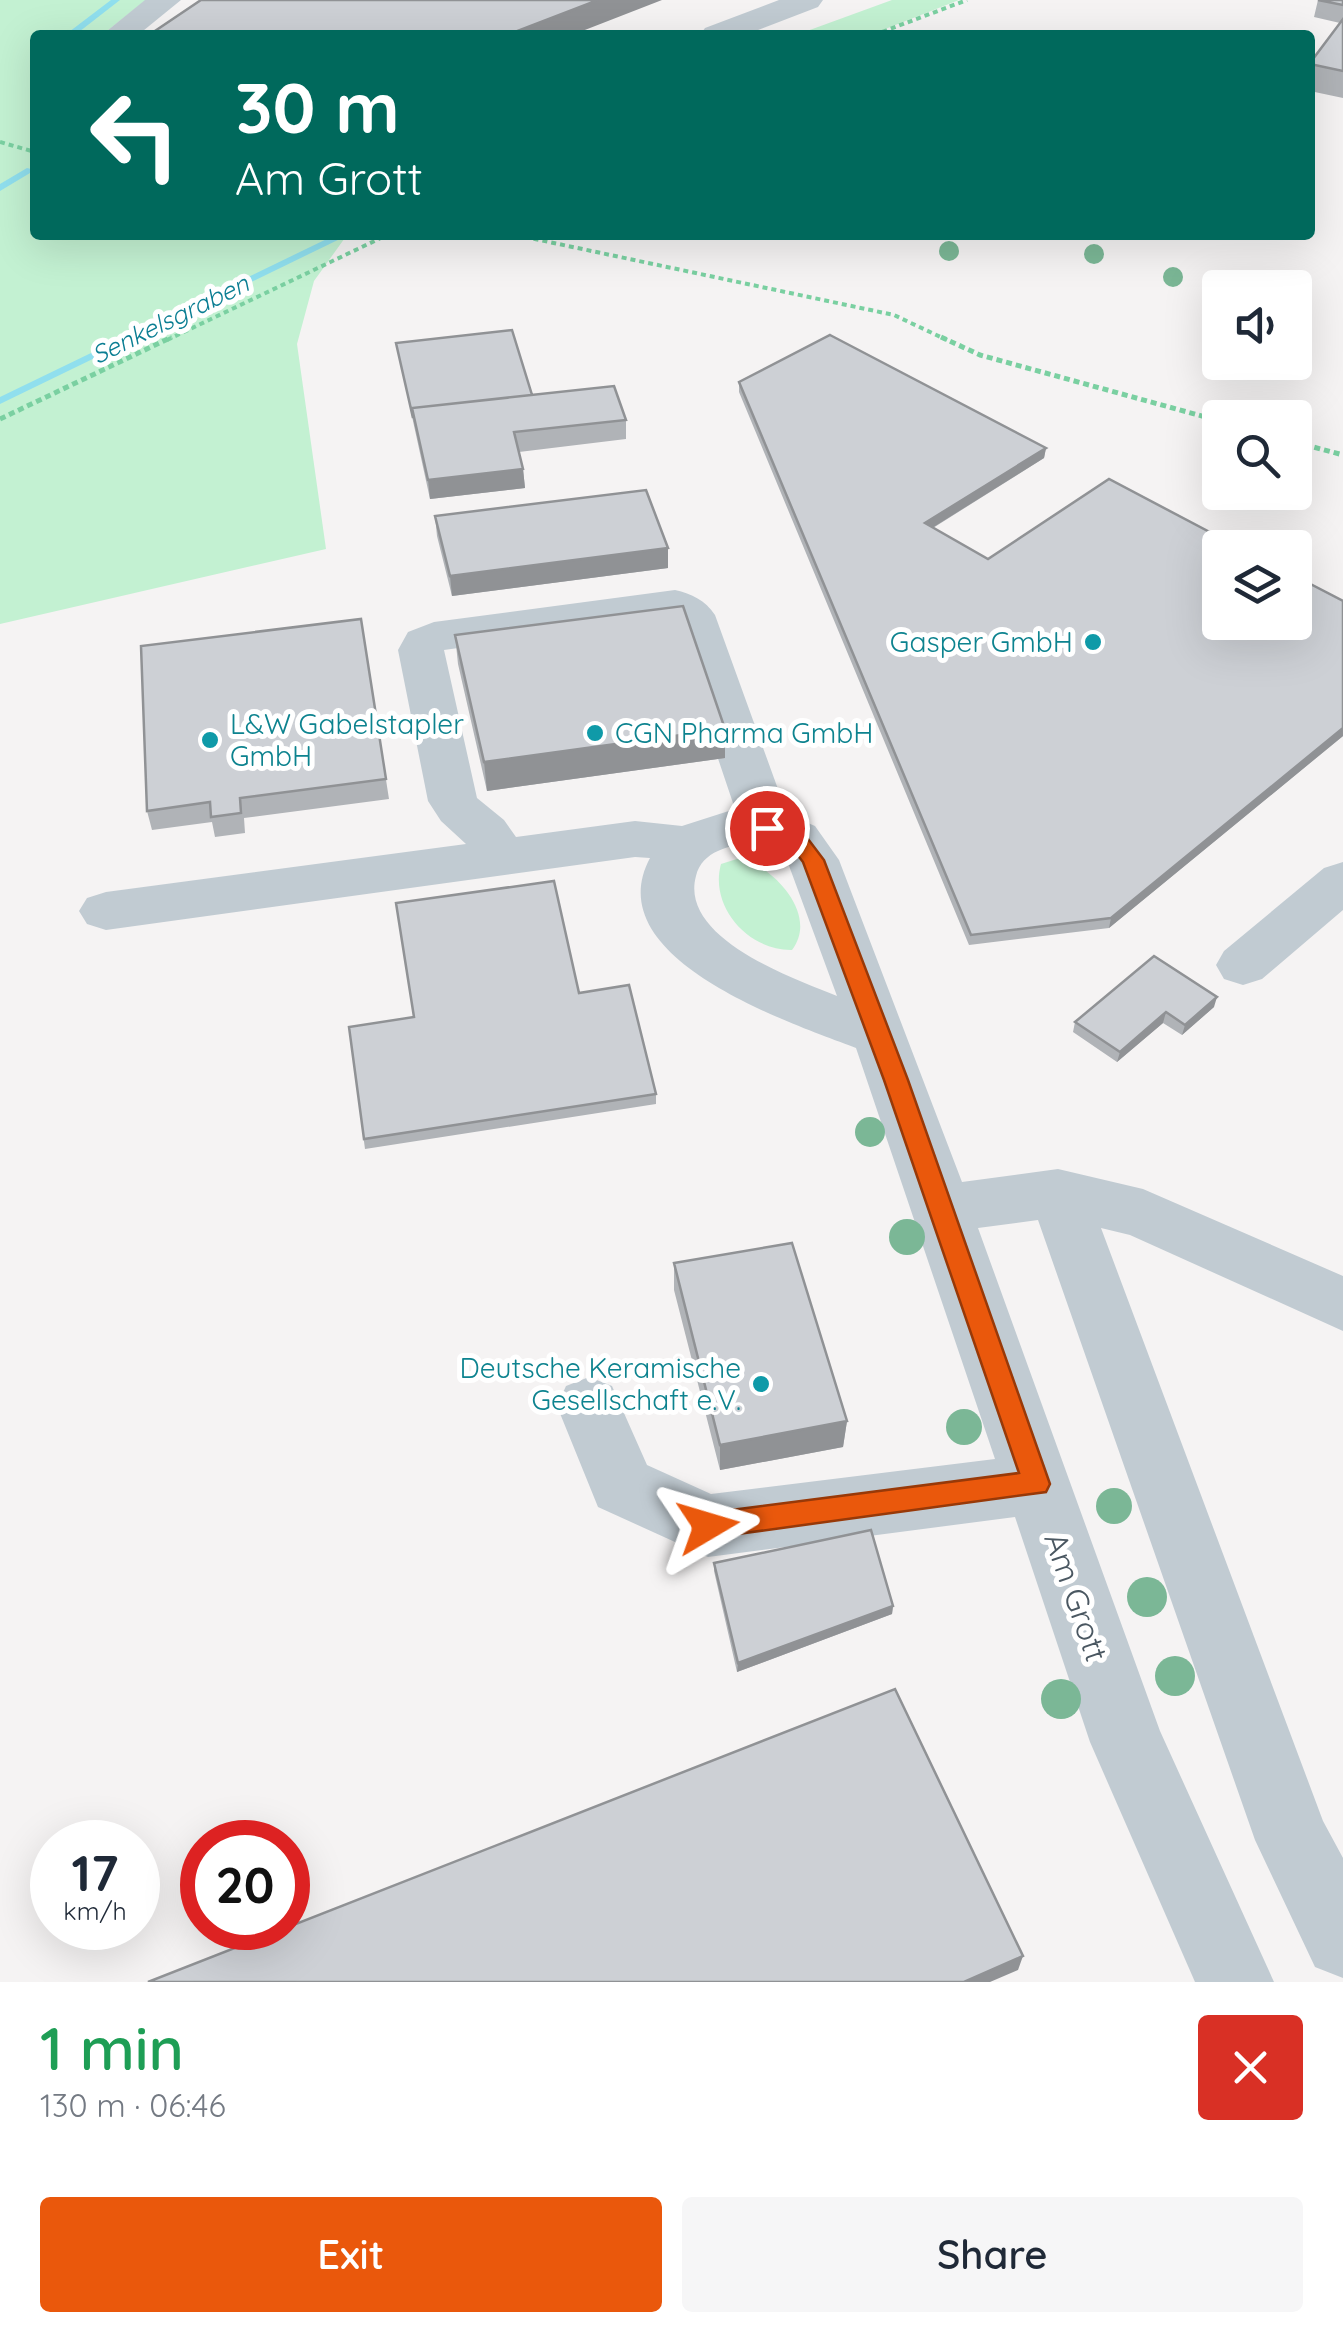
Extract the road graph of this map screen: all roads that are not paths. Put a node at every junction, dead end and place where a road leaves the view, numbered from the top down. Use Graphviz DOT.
graph roads {
  1 [pos="165,0"];
  2 [pos="807,0"];
  3 [pos="125,30"];
  4 [pos="729,30"];
  5 [pos="767,828"];
  6 [pos="688,844"];
  7 [pos="498,857"];
  8 [pos="1343,881"];
  9 [pos="106,910"];
  10 [pos="1243,965"];
  11 [pos="879,1034"];
  12 [pos="1058,1193"];
  13 [pos="941,1209"];
  14 [pos="1343,1305"];
  15 [pos="589,1406"];
  16 [pos="1036,1484"];
  17 [pos="1343,1938"];
  18 [pos="1235,1982"];
  1 -- 3 [label="street"];
  2 -- 4 [label="street"];
  5 -- 6 [label="street"];
  5 -- 7 [label="street"];
  5 -- 11 [label="street, Am Grott"];
  6 -- 7 [label="street"];
  6 -- 11 [label="street"];
  7 -- 9 [label="street"];
  8 -- 10 [label="street"];
  11 -- 13 [label="street, Am Grott"];
  12 -- 13 [label="street"];
  12 -- 14 [label="street"];
  12 -- 17 [label="street"];
  13 -- 16 [label="street, Am Grott"];
  15 -- 16 [label="street"];
  16 -- 18 [label="street, Am Grott"];
}
